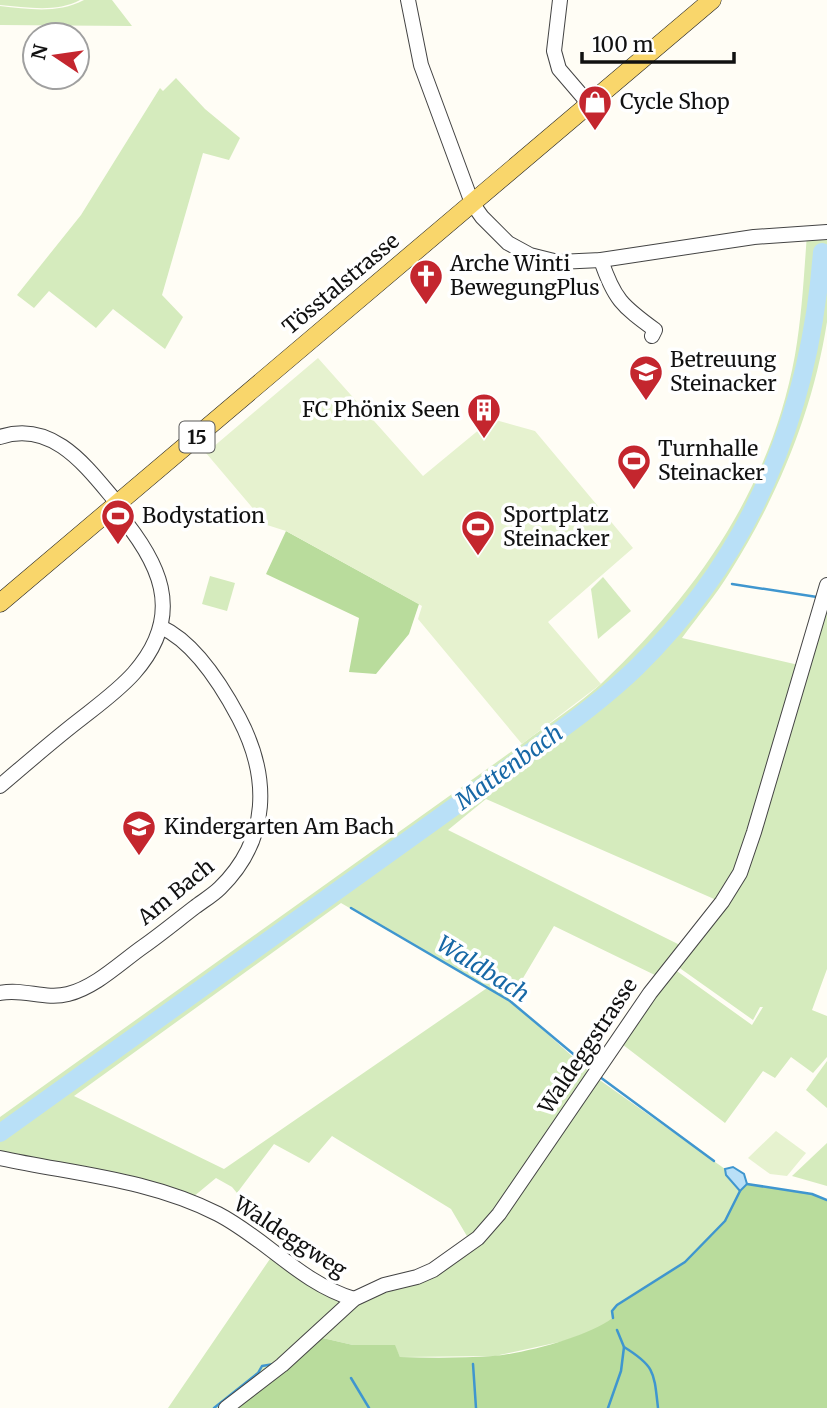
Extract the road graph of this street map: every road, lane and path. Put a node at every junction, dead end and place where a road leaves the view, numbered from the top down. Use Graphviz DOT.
graph roads {
  1 [pos="408,0"];
  2 [pos="560,0"];
  3 [pos="712,0"];
  4 [pos="589,104"];
  5 [pos="472,203"];
  6 [pos="827,232"];
  7 [pos="601,260"];
  8 [pos="652,337"];
  9 [pos="0,437"];
  10 [pos="116,506"];
  11 [pos="827,586"];
  12 [pos="0,603"];
  13 [pos="161,627"];
  14 [pos="0,786"];
  15 [pos="0,993"];
  16 [pos="0,1158"];
  17 [pos="354,1299"];
  18 [pos="226,1408"];
  1 -- 5 [label="street"];
  2 -- 4 [label="street"];
  3 -- 4 [label="main road, Tösstalstrasse / 15"];
  4 -- 5 [label="main road, Tösstalstrasse / 15"];
  5 -- 7 [label="street"];
  5 -- 10 [label="main road, Tösstalstrasse / 15"];
  6 -- 7 [label="street"];
  7 -- 8 [label="street"];
  9 -- 10 [label="street"];
  10 -- 12 [label="main road, Tösstalstrasse / 15"];
  10 -- 13 [label="street"];
  11 -- 17 [label="street, Waldeggstrasse"];
  13 -- 14 [label="street"];
  13 -- 15 [label="street, Am Bach"];
  16 -- 17 [label="street, Waldeggweg"];
  17 -- 18 [label="street, Waldeggstrasse"];
}
